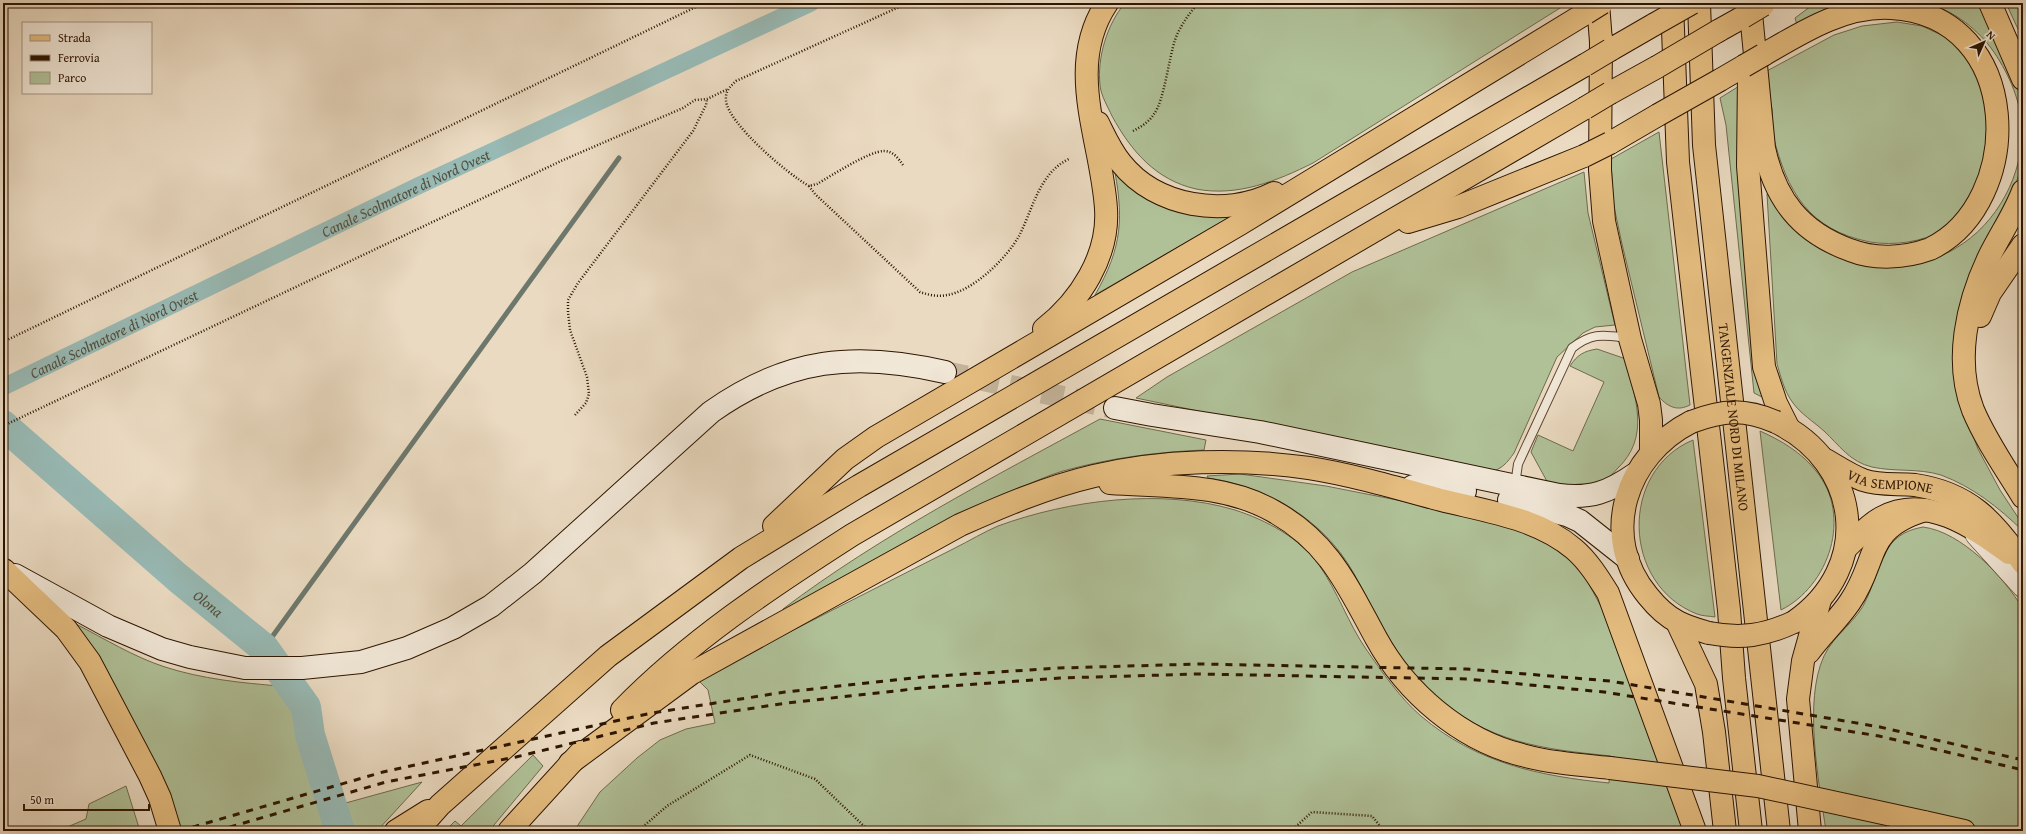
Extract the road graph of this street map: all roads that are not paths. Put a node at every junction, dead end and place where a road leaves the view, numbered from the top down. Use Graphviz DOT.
graph roads {
  1 [pos="1107,3"];
  2 [pos="1672,3"];
  3 [pos="1692,3"];
  4 [pos="1699,3"];
  5 [pos="1990,3"];
  6 [pos="1597,5"];
  7 [pos="1754,6"];
  8 [pos="1606,46"];
  9 [pos="2023,79"];
  10 [pos="1087,96"];
  11 [pos="1358,151"];
  12 [pos="2023,191"];
  13 [pos="1376,231"];
  14 [pos="2023,245"];
  15 [pos="1630,339"];
  16 [pos="1001,363"];
  17 [pos="945,372"];
  18 [pos="1115,408"];
  19 [pos="1152,416"];
  20 [pos="1782,426"];
  21 [pos="1651,452"];
  22 [pos="2000,459"];
  23 [pos="1824,460"];
  24 [pos="1635,474"];
  25 [pos="1370,481"];
  26 [pos="1065,484"];
  27 [pos="1515,487"];
  28 [pos="1465,491"];
  29 [pos="2023,497"];
  30 [pos="1925,510"];
  31 [pos="1976,521"];
  32 [pos="2023,546"];
  33 [pos="1846,548"];
  34 [pos="741,558"];
  35 [pos="1628,559"];
  36 [pos="2023,563"];
  37 [pos="4,569"];
  38 [pos="2023,587"];
  39 [pos="1820,600"];
  40 [pos="1677,622"];
  41 [pos="1803,661"];
  42 [pos="570,763"];
  43 [pos="440,806"];
  44 [pos="170,831"];
  45 [pos="396,831"];
  46 [pos="417,831"];
  47 [pos="509,831"];
  48 [pos="1695,831"];
  49 [pos="1725,831"];
  50 [pos="1752,831"];
  51 [pos="1780,831"];
  52 [pos="1810,831"];
  53 [pos="1964,831"];
  1 -- 10 [label="main road"];
  2 -- 50 [label="main road, TANGENZIALE NORD DI MILANO"];
  3 -- 8 [label="main road, bridge"];
  4 -- 51 [label="main road, TANGENZIALE NORD DI MILANO"];
  5 -- 9 [label="main road"];
  6 -- 8 [label="main road"];
  6 -- 11 [label="main road"];
  7 -- 13 [label="main road, bridge"];
  7 -- 13 [label="main road, bridge"];
  7 -- 20 [label="main road"];
  8 -- 15 [label="main road"];
  8 -- 34 [label="main road, bridge"];
  10 -- 11 [label="main road"];
  10 -- 16 [label="main road"];
  11 -- 16 [label="main road"];
  12 -- 22 [label="main road"];
  13 -- 42 [label="main road"];
  14 -- 22 [label="main road"];
  15 -- 21 [label="main road"];
  15 -- 27 [label="lane"];
  16 -- 34 [label="main road"];
  17 -- 37 [label="main road"];
  18 -- 19 [label="main road"];
  19 -- 27 [label="main road"];
  19 -- 28 [label="main road"];
  20 -- 21 [label="main road, bridge"];
  20 -- 23 [label="main road"];
  21 -- 24 [label="main road"];
  22 -- 29 [label="main road"];
  23 -- 31 [label="main road, VIA SEMPIONE"];
  23 -- 33 [label="main road, VIA SEMPIONE"];
  24 -- 27 [label="main road"];
  24 -- 35 [label="main road"];
  25 -- 26 [label="main road"];
  25 -- 28 [label="main road"];
  25 -- 48 [label="main road"];
  26 -- 42 [label="main road"];
  26 -- 53 [label="main road, bridge"];
  28 -- 35 [label="main road"];
  30 -- 31 [label="main road, VIA SEMPIONE"];
  30 -- 33 [label="main road, VIA SEMPIONE"];
  30 -- 41 [label="main road"];
  31 -- 32 [label="street"];
  31 -- 36 [label="main road, VIA SEMPIONE"];
  31 -- 38 [label="street"];
  33 -- 39 [label="main road, VIA SEMPIONE"];
  34 -- 43 [label="main road"];
  35 -- 40 [label="main road"];
  37 -- 44 [label="main road"];
  39 -- 40 [label="main road, VIA SEMPIONE, bridge"];
  39 -- 41 [label="main road"];
  40 -- 49 [label="main road"];
  41 -- 52 [label="main road"];
  42 -- 47 [label="main road"];
  43 -- 45 [label="main road"];
  43 -- 46 [label="main road"];
}
